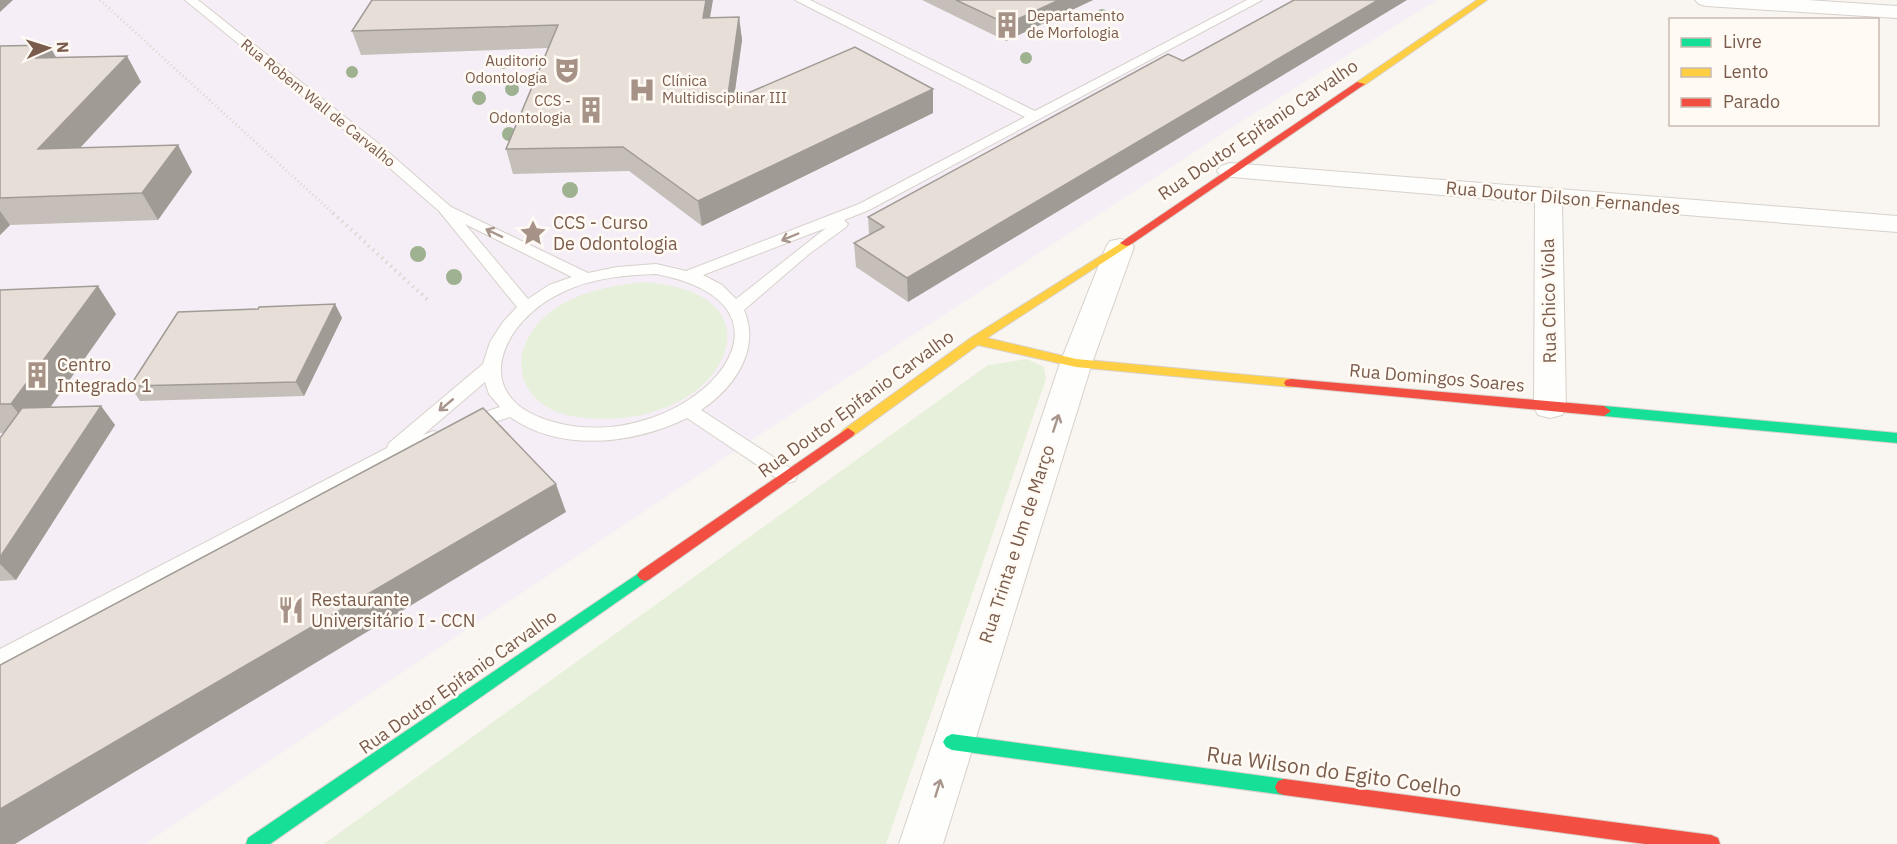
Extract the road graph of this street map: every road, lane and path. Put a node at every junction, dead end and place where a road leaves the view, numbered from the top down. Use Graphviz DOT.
graph roads {
  1 [pos="100,0"];
  2 [pos="191,0"];
  3 [pos="801,0"];
  4 [pos="1256,0"];
  5 [pos="1483,0"];
  6 [pos="1706,0"];
  7 [pos="1897,12"];
  8 [pos="1034,116"];
  9 [pos="1230,171"];
  10 [pos="1548,196"];
  11 [pos="864,207"];
  12 [pos="444,208"];
  13 [pos="1897,224"];
  14 [pos="1120,247"];
  15 [pos="689,275"];
  16 [pos="584,277"];
  17 [pos="429,301"];
  18 [pos="526,307"];
  19 [pos="736,308"];
  20 [pos="976,340"];
  21 [pos="1076,363"];
  22 [pos="491,367"];
  23 [pos="1550,406"];
  24 [pos="512,410"];
  25 [pos="688,410"];
  26 [pos="1897,438"];
  27 [pos="388,455"];
  28 [pos="788,476"];
  29 [pos="0,659"];
  30 [pos="952,742"];
  31 [pos="255,844"];
  32 [pos="921,844"];
  33 [pos="1711,844"];
  1 -- 17 [label="path"];
  2 -- 12 [label="lane, Rua Robem Wall de Carvalho"];
  3 -- 8 [label="lane"];
  4 -- 8 [label="lane"];
  5 -- 9 [label="street, Rua Doutor Epifanio Carvalho"];
  6 -- 7 [label="street"];
  8 -- 11 [label="lane"];
  9 -- 10 [label="street, Rua Doutor Dilson Fernandes"];
  9 -- 14 [label="street, Rua Doutor Epifanio Carvalho"];
  10 -- 13 [label="street, Rua Doutor Dilson Fernandes"];
  10 -- 23 [label="street, Rua Chico Viola"];
  11 -- 15 [label="lane, one-way"];
  11 -- 19 [label="lane"];
  16 -- 12 [label="lane, Rua Robem Wall de Carvalho, one-way"];
  12 -- 18 [label="lane, Rua Robem Wall de Carvalho"];
  14 -- 20 [label="street, Rua Doutor Epifanio Carvalho"];
  14 -- 21 [label="street, Rua Trinta e Um de Março"];
  15 -- 16 [label="lane"];
  15 -- 19 [label="lane"];
  16 -- 18 [label="lane"];
  18 -- 22 [label="lane"];
  19 -- 25 [label="lane"];
  20 -- 21 [label="street, Rua Domingos Soares"];
  20 -- 28 [label="street, Rua Doutor Epifanio Carvalho"];
  21 -- 23 [label="street, Rua Domingos Soares"];
  30 -- 21 [label="street, Rua Trinta e Um de Março, one-way"];
  22 -- 24 [label="lane"];
  22 -- 27 [label="lane, one-way"];
  23 -- 26 [label="street, Rua Domingos Soares"];
  24 -- 25 [label="lane"];
  24 -- 27 [label="lane"];
  25 -- 28 [label="lane"];
  27 -- 29 [label="lane"];
  28 -- 31 [label="street, Rua Doutor Epifanio Carvalho"];
  32 -- 30 [label="street, Rua Trinta e Um de Março, one-way"];
  30 -- 33 [label="street, Rua Wilson do Egito Coelho"];
}
